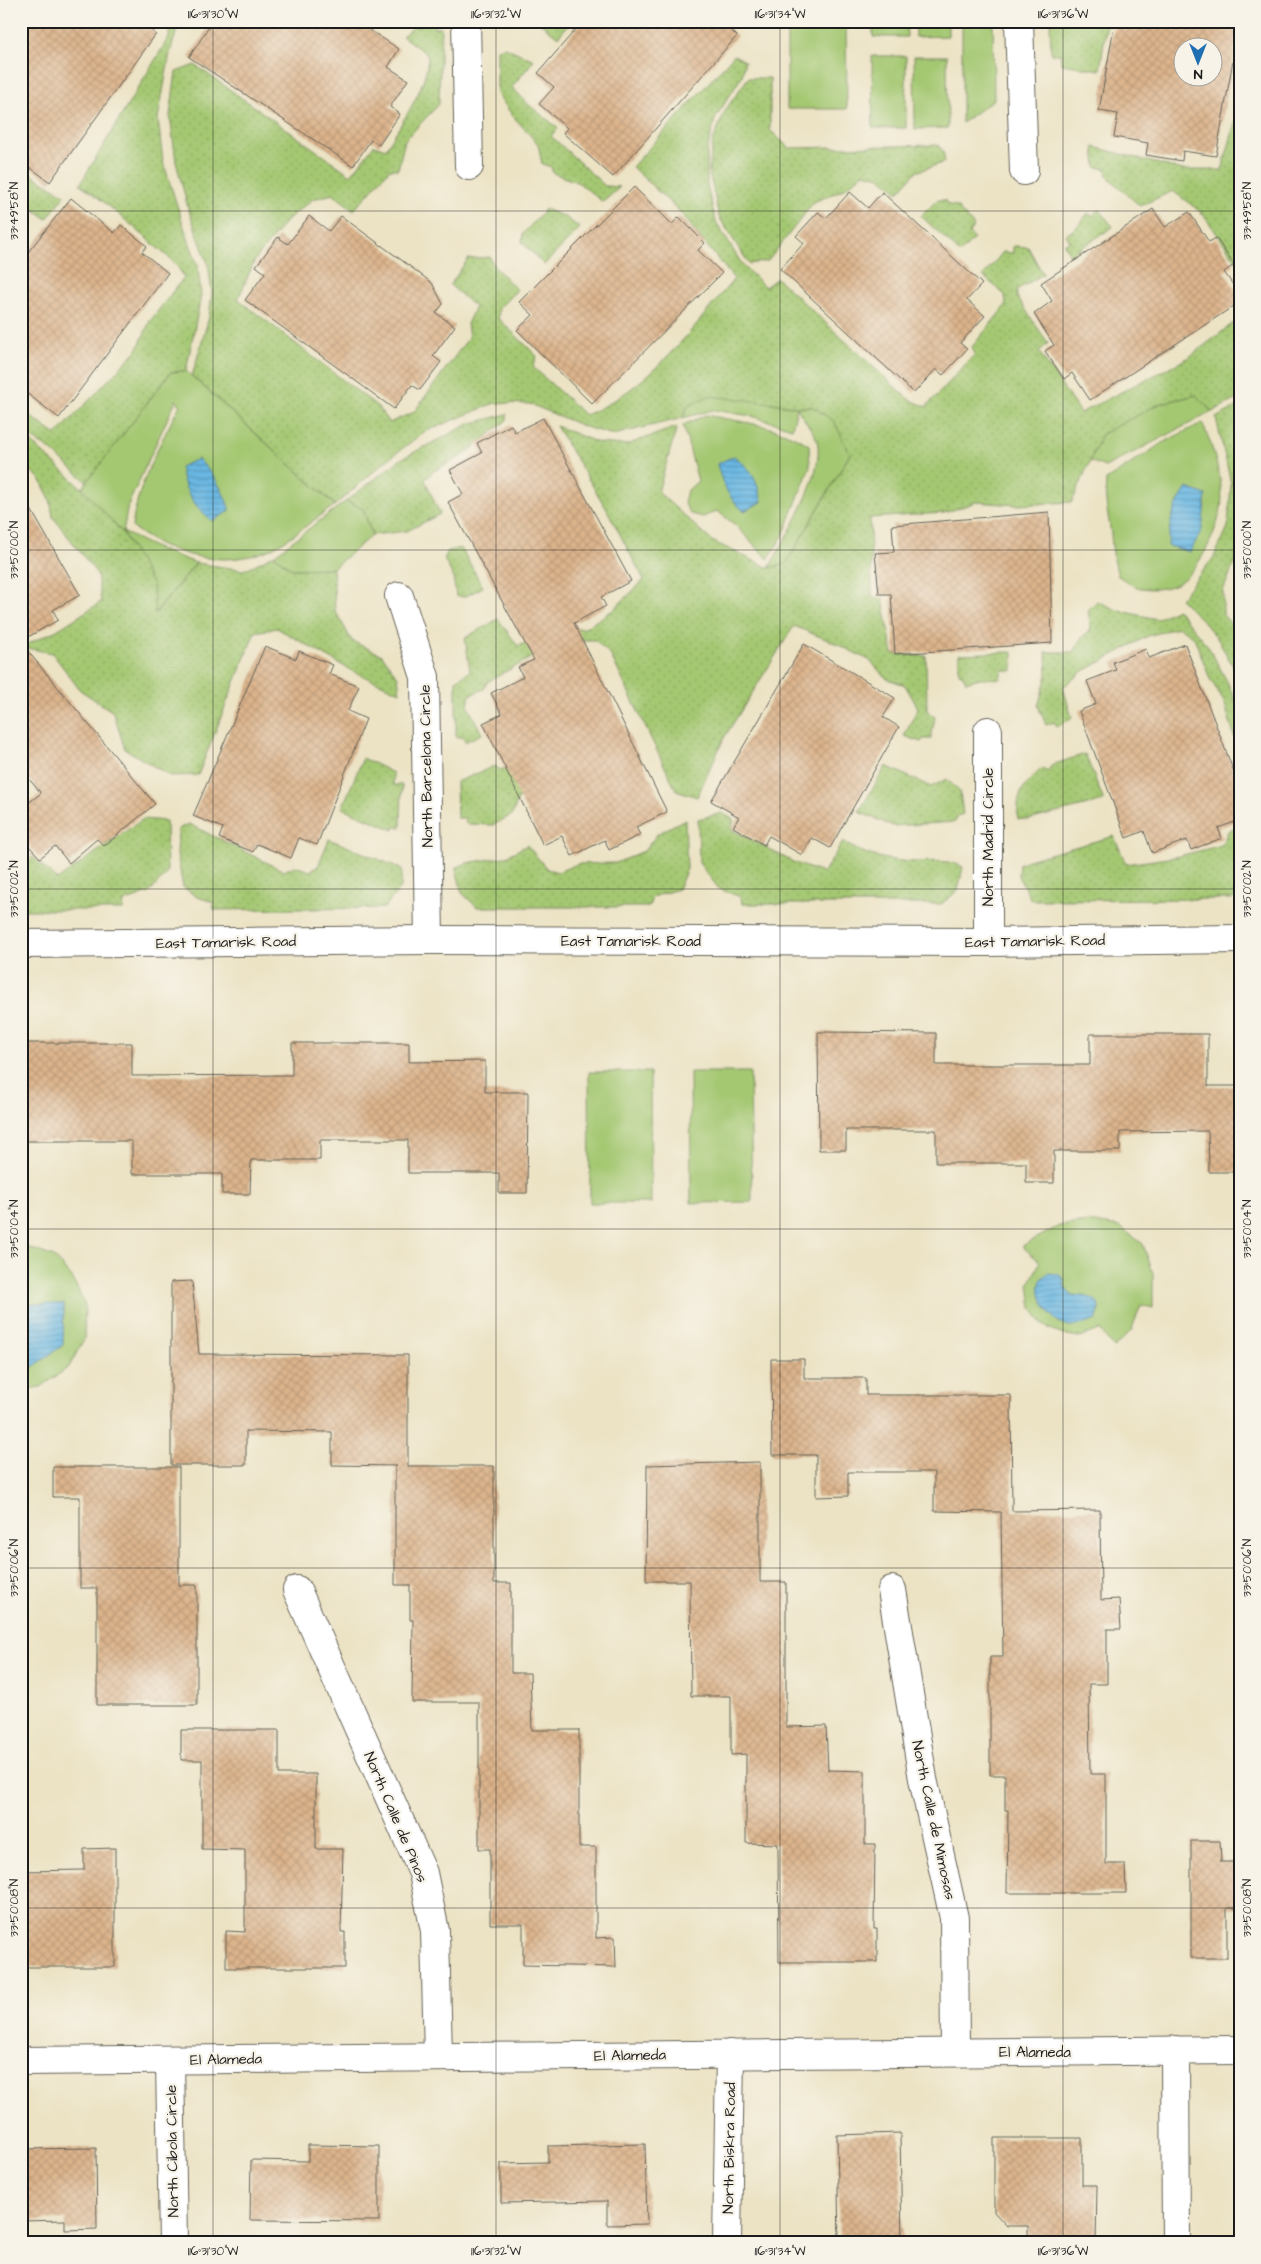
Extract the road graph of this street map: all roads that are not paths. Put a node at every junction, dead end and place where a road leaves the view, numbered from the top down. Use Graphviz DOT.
graph roads {
  1 [pos="466,21"];
  2 [pos="1019,21"];
  3 [pos="469,166"];
  4 [pos="1024,171"];
  5 [pos="399,596"];
  6 [pos="988,731"];
  7 [pos="1240,939"];
  8 [pos="429,940"];
  9 [pos="988,942"];
  10 [pos="21,944"];
  11 [pos="297,1590"];
  12 [pos="892,1590"];
  13 [pos="1175,2050"];
  14 [pos="1240,2050"];
  15 [pos="954,2052"];
  16 [pos="730,2054"];
  17 [pos="438,2057"];
  18 [pos="170,2060"];
  19 [pos="21,2061"];
  20 [pos="173,2243"];
  21 [pos="728,2243"];
  22 [pos="1176,2243"];
  1 -- 3 [label="street"];
  2 -- 4 [label="street"];
  5 -- 8 [label="street, North Barcelona Circle"];
  6 -- 9 [label="street, North Madrid Circle"];
  7 -- 9 [label="street, East Tamarisk Road"];
  8 -- 9 [label="street, East Tamarisk Road"];
  8 -- 10 [label="street, East Tamarisk Road"];
  11 -- 17 [label="street, North Calle de Pinos"];
  12 -- 15 [label="street, North Calle de Mimosas"];
  13 -- 14 [label="street, El Alameda"];
  13 -- 15 [label="street, El Alameda"];
  13 -- 22 [label="street"];
  15 -- 16 [label="street, El Alameda"];
  16 -- 17 [label="street, El Alameda"];
  16 -- 21 [label="street, North Biskra Road"];
  17 -- 18 [label="street, El Alameda"];
  18 -- 19 [label="street, El Alameda"];
  18 -- 20 [label="street, North Cibola Circle"];
}
